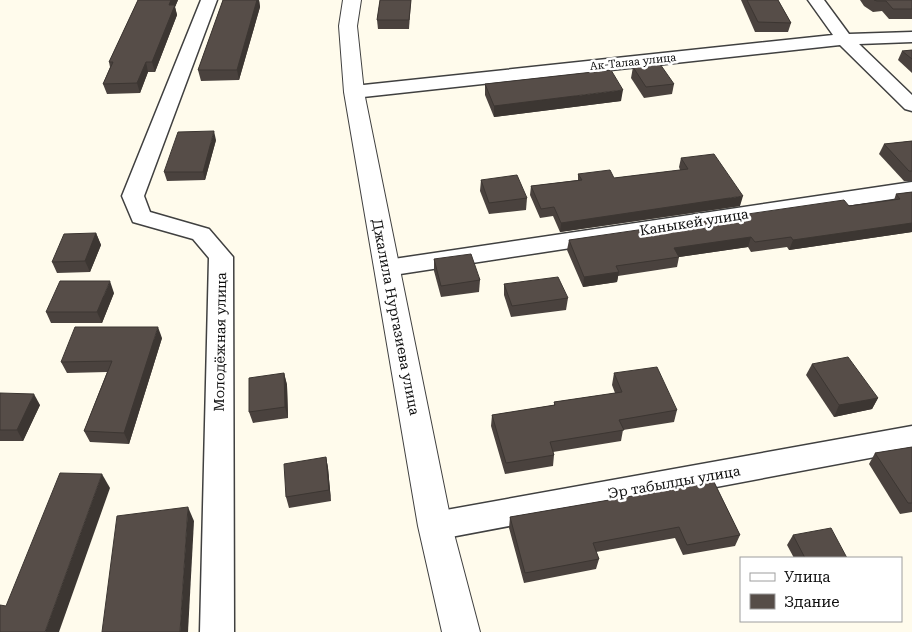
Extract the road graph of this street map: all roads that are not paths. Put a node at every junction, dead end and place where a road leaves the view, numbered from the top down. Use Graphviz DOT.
graph roads {
  1 [pos="208,0"];
  2 [pos="352,0"];
  3 [pos="816,0"];
  4 [pos="912,37"];
  5 [pos="844,39"];
  6 [pos="354,92"];
  7 [pos="912,105"];
  8 [pos="912,189"];
  9 [pos="387,268"];
  10 [pos="912,438"];
  11 [pos="435,526"];
  12 [pos="217,632"];
  13 [pos="461,632"];
  1 -- 12 [label="street, Молодёжная улица"];
  2 -- 6 [label="street, Джалила Нургазиева улица"];
  3 -- 5 [label="street"];
  4 -- 5 [label="street, Ак-Талаа улица"];
  5 -- 6 [label="street, Ак-Талаа улица"];
  5 -- 7 [label="street"];
  6 -- 9 [label="street, Джалила Нургазиева улица"];
  8 -- 9 [label="street, Каныкей улица"];
  9 -- 11 [label="street, Джалила Нургазиева улица"];
  10 -- 11 [label="street, Эр табылды улица"];
  11 -- 13 [label="street, Джалила Нургазиева улица"];
}
